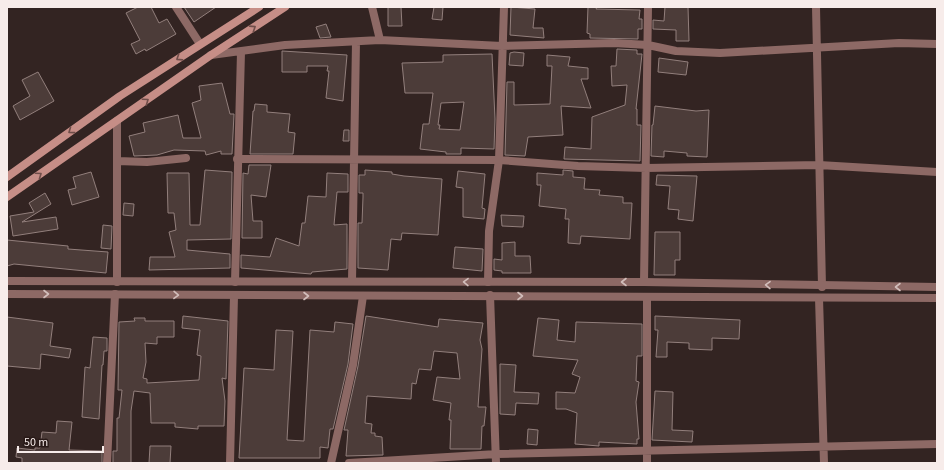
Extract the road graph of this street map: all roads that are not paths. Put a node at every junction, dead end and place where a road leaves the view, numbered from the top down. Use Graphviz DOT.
graph roads {
  1 [pos="176,7"];
  2 [pos="259,7"];
  3 [pos="285,7"];
  4 [pos="372,7"];
  5 [pos="504,7"];
  6 [pos="648,7"];
  7 [pos="816,7"];
  8 [pos="380,40"];
  9 [pos="356,42"];
  10 [pos="200,44"];
  11 [pos="937,44"];
  12 [pos="648,45"];
  13 [pos="502,46"];
  14 [pos="816,48"];
  15 [pos="241,52"];
  16 [pos="211,55"];
  17 [pos="117,121"];
  18 [pos="186,158"];
  19 [pos="355,158"];
  20 [pos="237,159"];
  21 [pos="499,160"];
  22 [pos="117,161"];
  23 [pos="819,165"];
  24 [pos="646,168"];
  25 [pos="937,172"];
  26 [pos="7,177"];
  27 [pos="7,197"];
  28 [pos="7,281"];
  29 [pos="352,281"];
  30 [pos="117,282"];
  31 [pos="235,282"];
  32 [pos="488,282"];
  33 [pos="644,282"];
  34 [pos="822,287"];
  35 [pos="937,287"];
  36 [pos="7,294"];
  37 [pos="115,294"];
  38 [pos="490,295"];
  39 [pos="234,296"];
  40 [pos="363,296"];
  41 [pos="647,297"];
  42 [pos="820,298"];
  43 [pos="937,298"];
  44 [pos="937,444"];
  45 [pos="824,446"];
  46 [pos="647,450"];
  47 [pos="496,459"];
  48 [pos="107,463"];
  49 [pos="230,463"];
  50 [pos="331,463"];
  51 [pos="349,463"];
  52 [pos="648,463"];
  53 [pos="824,463"];
  1 -- 10 [label="street"];
  2 -- 10 [label="main road"];
  16 -- 3 [label="main road, one-way"];
  4 -- 8 [label="street"];
  5 -- 13 [label="street"];
  6 -- 12 [label="street"];
  7 -- 14 [label="street"];
  8 -- 9 [label="street"];
  8 -- 13 [label="street"];
  9 -- 15 [label="street"];
  9 -- 19 [label="street"];
  10 -- 26 [label="main road, one-way"];
  11 -- 14 [label="street"];
  12 -- 13 [label="street"];
  12 -- 14 [label="street"];
  12 -- 24 [label="street"];
  13 -- 21 [label="street"];
  14 -- 23 [label="street"];
  15 -- 16 [label="street"];
  15 -- 20 [label="street"];
  17 -- 16 [label="main road, one-way"];
  17 -- 22 [label="street"];
  27 -- 17 [label="main road, one-way"];
  18 -- 22 [label="street"];
  19 -- 20 [label="street"];
  19 -- 21 [label="street"];
  19 -- 29 [label="street"];
  20 -- 31 [label="street"];
  21 -- 24 [label="street"];
  21 -- 32 [label="street"];
  22 -- 30 [label="street"];
  23 -- 24 [label="street"];
  23 -- 25 [label="street"];
  23 -- 34 [label="street"];
  24 -- 33 [label="street"];
  28 -- 30 [label="street"];
  29 -- 31 [label="street"];
  32 -- 29 [label="street, one-way"];
  30 -- 31 [label="street"];
  33 -- 32 [label="street, one-way"];
  34 -- 33 [label="street, one-way"];
  35 -- 34 [label="street, one-way"];
  36 -- 37 [label="street, one-way"];
  37 -- 39 [label="street, one-way"];
  37 -- 48 [label="street"];
  38 -- 40 [label="street"];
  38 -- 41 [label="street, one-way"];
  38 -- 47 [label="street"];
  39 -- 40 [label="street, one-way"];
  39 -- 49 [label="street"];
  40 -- 50 [label="street"];
  41 -- 42 [label="street"];
  41 -- 46 [label="street"];
  42 -- 43 [label="street"];
  42 -- 45 [label="street"];
  44 -- 45 [label="street"];
  45 -- 46 [label="street"];
  45 -- 53 [label="street"];
  46 -- 47 [label="street"];
  46 -- 52 [label="street"];
  47 -- 51 [label="street"];
}
